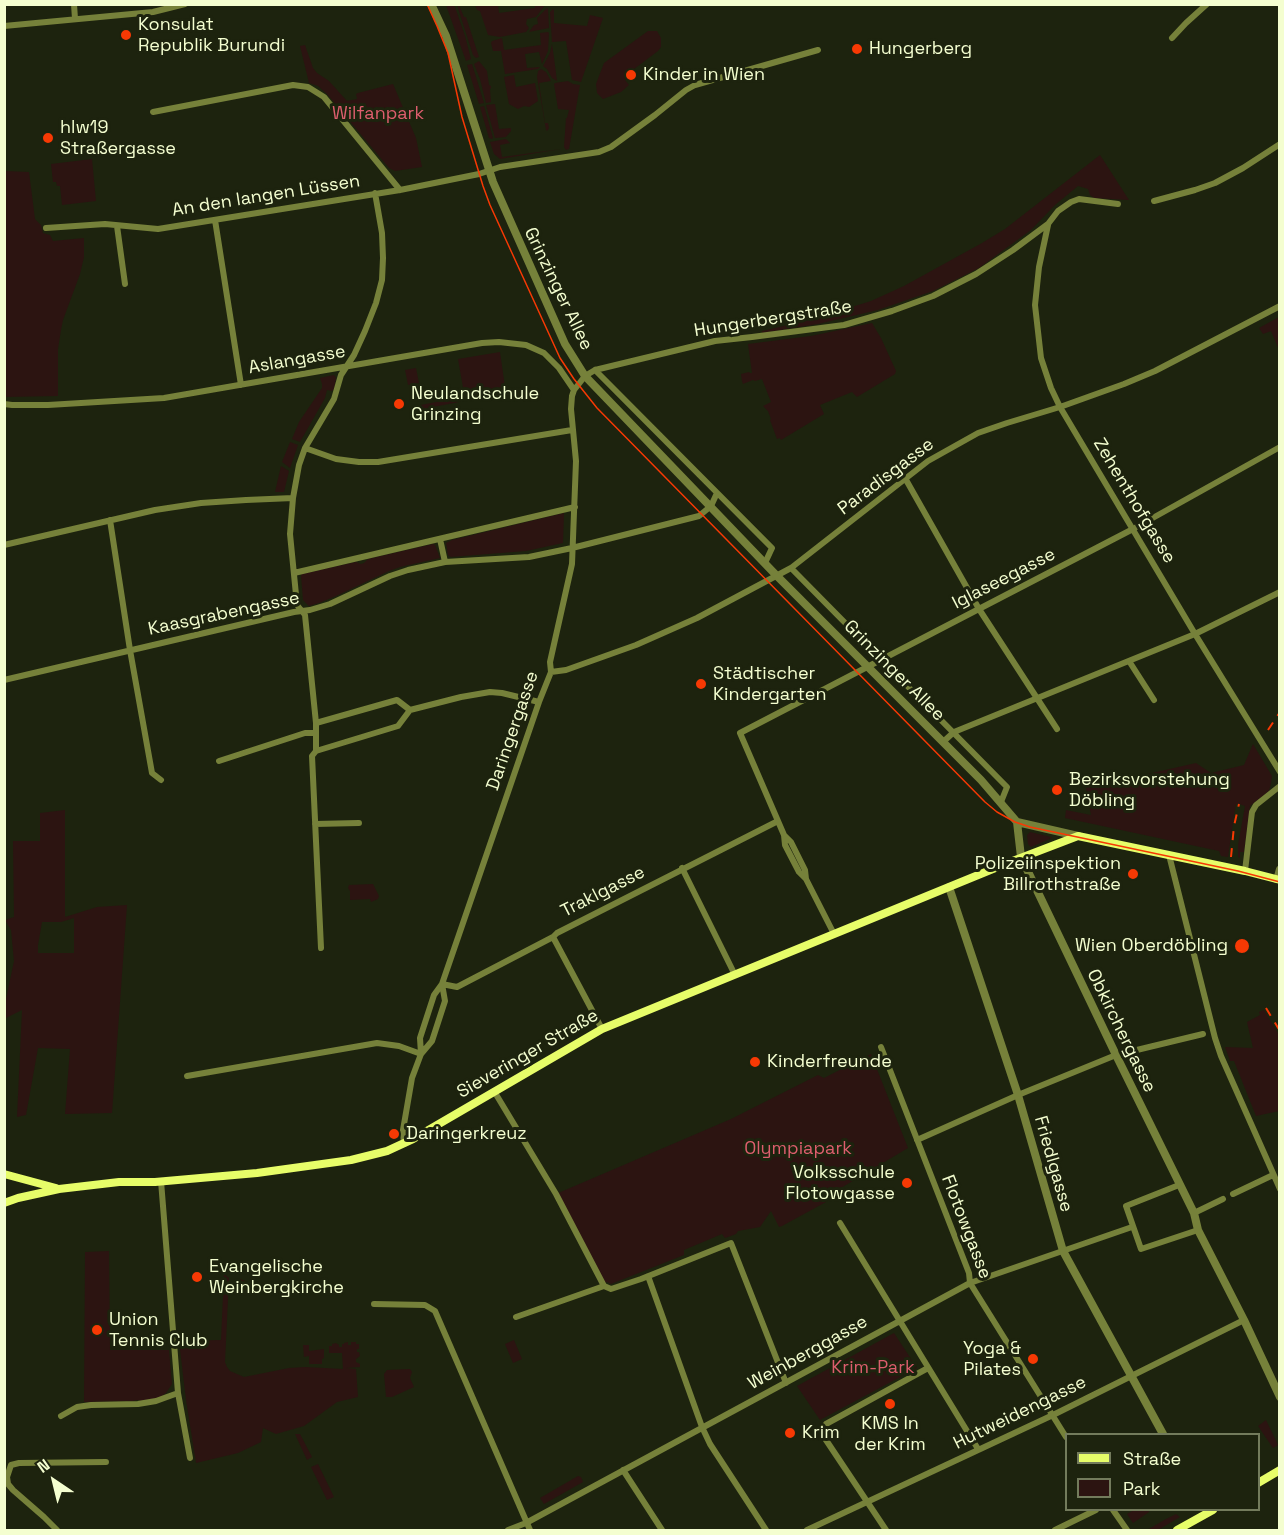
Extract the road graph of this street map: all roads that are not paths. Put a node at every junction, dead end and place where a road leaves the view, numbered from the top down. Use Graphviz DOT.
graph roads {
  1 [pos="74,4"];
  2 [pos="185,4"];
  3 [pos="431,4"];
  4 [pos="1207,4"];
  5 [pos="75,19"];
  6 [pos="4,26"];
  7 [pos="1172,39"];
  8 [pos="818,50"];
  9 [pos="153,112"];
  10 [pos="1280,144"];
  11 [pos="489,171"];
  12 [pos="400,190"];
  13 [pos="375,193"];
  14 [pos="1154,201"];
  15 [pos="1118,204"];
  16 [pos="215,220"];
  17 [pos="1048,224"];
  18 [pos="117,226"];
  19 [pos="46,228"];
  20 [pos="125,284"];
  21 [pos="1280,306"];
  22 [pos="347,366"];
  23 [pos="595,370"];
  24 [pos="585,376"];
  25 [pos="241,385"];
  26 [pos="574,390"];
  27 [pos="4,404"];
  28 [pos="1060,407"];
  29 [pos="572,430"];
  30 [pos="1280,447"];
  31 [pos="304,448"];
  32 [pos="905,478"];
  33 [pos="717,494"];
  34 [pos="293,498"];
  35 [pos="711,506"];
  36 [pos="575,507"];
  37 [pos="110,520"];
  38 [pos="1133,529"];
  39 [pos="440,539"];
  40 [pos="4,545"];
  41 [pos="572,548"];
  42 [pos="445,562"];
  43 [pos="765,562"];
  44 [pos="790,568"];
  45 [pos="294,573"];
  46 [pos="776,574"];
  47 [pos="1280,592"];
  48 [pos="979,609"];
  49 [pos="301,610"];
  50 [pos="1195,634"];
  51 [pos="130,650"];
  52 [pos="881,659"];
  53 [pos="1129,661"];
  54 [pos="868,666"];
  55 [pos="551,672"];
  56 [pos="4,680"];
  57 [pos="1036,698"];
  58 [pos="1154,700"];
  59 [pos="539,702"];
  60 [pos="410,710"];
  61 [pos="316,723"];
  62 [pos="1057,729"];
  63 [pos="954,732"];
  64 [pos="315,733"];
  65 [pos="943,742"];
  66 [pos="316,751"];
  67 [pos="219,761"];
  68 [pos="1280,772"];
  69 [pos="161,780"];
  70 [pos="1280,786"];
  71 [pos="1000,802"];
  72 [pos="777,821"];
  73 [pos="1017,822"];
  74 [pos="358,823"];
  75 [pos="315,824"];
  76 [pos="1078,836"];
  77 [pos="1169,855"];
  78 [pos="1021,857"];
  79 [pos="682,868"];
  80 [pos="1279,868"];
  81 [pos="1245,871"];
  82 [pos="1278,880"];
  83 [pos="949,887"];
  84 [pos="834,934"];
  85 [pos="553,937"];
  86 [pos="321,948"];
  87 [pos="735,975"];
  88 [pos="442,984"];
  89 [pos="602,1029"];
  90 [pos="1203,1034"];
  91 [pos="881,1047"];
  92 [pos="421,1054"];
  93 [pos="1116,1055"];
  94 [pos="187,1076"];
  95 [pos="494,1091"];
  96 [pos="1017,1095"];
  97 [pos="917,1140"];
  98 [pos="404,1144"];
  99 [pos="4,1174"];
  100 [pos="1273,1176"];
  101 [pos="161,1181"];
  102 [pos="31,1182"];
  103 [pos="1179,1185"];
  104 [pos="59,1189"];
  105 [pos="1280,1189"];
  106 [pos="32,1194"];
  107 [pos="1233,1194"];
  108 [pos="1223,1199"];
  109 [pos="4,1203"];
  110 [pos="1194,1213"];
  111 [pos="840,1222"];
  112 [pos="1132,1227"];
  113 [pos="1198,1230"];
  114 [pos="1063,1251"];
  115 [pos="648,1276"];
  116 [pos="970,1283"];
  117 [pos="604,1286"];
  118 [pos="374,1304"];
  119 [pos="516,1317"];
  120 [pos="1244,1320"];
  121 [pos="899,1321"];
  122 [pos="927,1368"];
  123 [pos="1131,1376"];
  124 [pos="786,1383"];
  125 [pos="178,1394"];
  126 [pos="1280,1397"];
  127 [pos="1053,1415"];
  128 [pos="61,1416"];
  129 [pos="702,1427"];
  130 [pos="1162,1433"];
  131 [pos="1065,1435"];
  132 [pos="978,1449"];
  133 [pos="190,1458"];
  134 [pos="106,1462"];
  135 [pos="623,1470"];
  136 [pos="1280,1470"];
  137 [pos="1260,1482"];
  138 [pos="867,1502"];
  139 [pos="1092,1511"];
  140 [pos="1114,1511"];
  141 [pos="1209,1511"];
  142 [pos="526,1523"];
  143 [pos="57,1530"];
  144 [pos="508,1530"];
  145 [pos="530,1530"];
  146 [pos="662,1530"];
  147 [pos="766,1530"];
  148 [pos="807,1530"];
  149 [pos="886,1530"];
  150 [pos="1055,1530"];
  151 [pos="1128,1530"];
  152 [pos="1177,1530"];
  1 -- 5 [label="street"];
  2 -- 5 [label="street"];
  3 -- 11 [label="street, Grinzinger Allee"];
  4 -- 7 [label="street"];
  5 -- 6 [label="street"];
  8 -- 11 [label="street, An den langen Lüssen"];
  9 -- 12 [label="street"];
  10 -- 14 [label="street"];
  11 -- 12 [label="street, An den langen Lüssen"];
  11 -- 24 [label="street, Grinzinger Allee"];
  12 -- 13 [label="street, An den langen Lüssen"];
  13 -- 16 [label="street, An den langen Lüssen"];
  13 -- 22 [label="street"];
  15 -- 17 [label="street, Hungerbergstraße"];
  16 -- 18 [label="street, An den langen Lüssen"];
  16 -- 25 [label="street"];
  17 -- 23 [label="street, Hungerbergstraße"];
  17 -- 28 [label="street, Zehenthofgasse"];
  18 -- 19 [label="street, An den langen Lüssen"];
  18 -- 20 [label="street"];
  21 -- 28 [label="street, Paradisgasse"];
  22 -- 25 [label="street, Aslangasse"];
  22 -- 26 [label="street, Aslangasse"];
  22 -- 31 [label="street"];
  23 -- 24 [label="street, Hungerbergstraße"];
  23 -- 33 [label="street, Grinzinger Allee"];
  24 -- 26 [label="street"];
  24 -- 35 [label="street, Grinzinger Allee"];
  25 -- 27 [label="street, Aslangasse"];
  26 -- 29 [label="street, Daringergasse"];
  28 -- 32 [label="street, Paradisgasse"];
  28 -- 38 [label="street, Zehenthofgasse"];
  29 -- 31 [label="street"];
  29 -- 36 [label="street, Daringergasse"];
  30 -- 38 [label="street, Iglaseegasse"];
  31 -- 34 [label="street"];
  32 -- 44 [label="street, Paradisgasse"];
  32 -- 48 [label="street"];
  33 -- 35 [label="street"];
  33 -- 43 [label="street, Grinzinger Allee"];
  34 -- 37 [label="street"];
  34 -- 45 [label="street"];
  35 -- 41 [label="street, Kaasgrabengasse"];
  35 -- 43 [label="street, Grinzinger Allee"];
  36 -- 39 [label="street, Kaasgrabengasse"];
  36 -- 41 [label="street, Daringergasse"];
  37 -- 40 [label="street"];
  37 -- 51 [label="street"];
  38 -- 48 [label="street, Iglaseegasse"];
  38 -- 50 [label="street, Zehenthofgasse"];
  39 -- 42 [label="street"];
  39 -- 45 [label="street, Kaasgrabengasse"];
  41 -- 42 [label="street, Kaasgrabengasse"];
  41 -- 55 [label="street, Daringergasse"];
  42 -- 49 [label="street, Kaasgrabengasse"];
  43 -- 46 [label="street, Grinzinger Allee"];
  44 -- 46 [label="street, Paradisgasse"];
  44 -- 52 [label="street, Grinzinger Allee"];
  45 -- 49 [label="street"];
  46 -- 54 [label="street, Grinzinger Allee"];
  46 -- 55 [label="street, Paradisgasse"];
  47 -- 50 [label="street"];
  48 -- 52 [label="street, Iglaseegasse"];
  48 -- 57 [label="street"];
  49 -- 51 [label="street, Kaasgrabengasse"];
  49 -- 61 [label="street"];
  50 -- 53 [label="street"];
  50 -- 68 [label="street, Zehenthofgasse"];
  51 -- 56 [label="street, Kaasgrabengasse"];
  51 -- 69 [label="street"];
  52 -- 54 [label="street, Iglaseegasse"];
  52 -- 63 [label="street, Grinzinger Allee"];
  53 -- 57 [label="street"];
  53 -- 58 [label="street"];
  54 -- 65 [label="street, Grinzinger Allee"];
  54 -- 72 [label="street, Iglaseegasse"];
  55 -- 59 [label="street, Daringergasse"];
  57 -- 62 [label="street"];
  57 -- 63 [label="street"];
  59 -- 60 [label="street"];
  59 -- 88 [label="street, Daringergasse"];
  60 -- 61 [label="street"];
  60 -- 66 [label="street"];
  61 -- 64 [label="street"];
  63 -- 65 [label="street"];
  63 -- 71 [label="street, Grinzinger Allee"];
  64 -- 66 [label="street"];
  64 -- 67 [label="street"];
  65 -- 71 [label="street, Grinzinger Allee"];
  66 -- 75 [label="street"];
  70 -- 81 [label="street"];
  71 -- 73 [label="street, Grinzinger Allee"];
  72 -- 79 [label="street, Traklgasse"];
  72 -- 84 [label="street"];
  73 -- 76 [label="street"];
  73 -- 78 [label="street, Obkirchergasse"];
  74 -- 75 [label="street"];
  75 -- 86 [label="street"];
  76 -- 77 [label="main road"];
  76 -- 78 [label="main road, Sieveringer Straße"];
  77 -- 81 [label="main road"];
  77 -- 100 [label="street"];
  78 -- 83 [label="main road, Sieveringer Straße"];
  78 -- 93 [label="street, Obkirchergasse"];
  79 -- 85 [label="street, Traklgasse"];
  79 -- 87 [label="street"];
  80 -- 82 [label="street"];
  81 -- 82 [label="main road"];
  83 -- 84 [label="main road, Sieveringer Straße"];
  83 -- 96 [label="street, Friedlgasse"];
  84 -- 87 [label="main road, Sieveringer Straße"];
  85 -- 88 [label="street, Traklgasse"];
  85 -- 89 [label="street"];
  87 -- 89 [label="main road, Sieveringer Straße"];
  88 -- 92 [label="street, Daringergasse"];
  88 -- 92 [label="street, Daringergasse"];
  89 -- 95 [label="main road, Sieveringer Straße"];
  90 -- 93 [label="street"];
  91 -- 97 [label="street, Flotowgasse"];
  92 -- 94 [label="street"];
  92 -- 98 [label="street, Daringergasse"];
  93 -- 96 [label="street"];
  93 -- 103 [label="street, Obkirchergasse"];
  95 -- 98 [label="main road, Sieveringer Straße"];
  95 -- 117 [label="street"];
  96 -- 97 [label="street"];
  96 -- 114 [label="street, Friedlgasse"];
  97 -- 116 [label="street, Flotowgasse"];
  98 -- 101 [label="main road, Sieveringer Straße"];
  99 -- 102 [label="main road"];
  100 -- 105 [label="street"];
  100 -- 107 [label="street"];
  101 -- 104 [label="main road, Sieveringer Straße"];
  101 -- 125 [label="street"];
  102 -- 104 [label="main road"];
  102 -- 106 [label="main road"];
  103 -- 110 [label="street, Obkirchergasse"];
  103 -- 112 [label="street"];
  104 -- 106 [label="main road, Sieveringer Straße"];
  106 -- 109 [label="main road, Sieveringer Straße"];
  108 -- 110 [label="street"];
  110 -- 113 [label="street, Obkirchergasse"];
  111 -- 121 [label="street"];
  112 -- 113 [label="street"];
  112 -- 114 [label="street, Weinberggasse"];
  113 -- 120 [label="street"];
  114 -- 116 [label="street, Weinberggasse"];
  114 -- 123 [label="street, Friedlgasse"];
  115 -- 117 [label="street"];
  115 -- 124 [label="street"];
  115 -- 129 [label="street"];
  116 -- 121 [label="street, Weinberggasse"];
  116 -- 127 [label="street, Flotowgasse"];
  117 -- 119 [label="street"];
  118 -- 142 [label="street"];
  120 -- 123 [label="street, Hutweidengasse"];
  120 -- 126 [label="street"];
  121 -- 122 [label="street"];
  121 -- 124 [label="street, Weinberggasse"];
  122 -- 132 [label="street"];
  122 -- 138 [label="street"];
  123 -- 127 [label="street, Hutweidengasse"];
  123 -- 130 [label="street, Friedlgasse"];
  124 -- 129 [label="street, Weinberggasse"];
  125 -- 128 [label="street"];
  125 -- 133 [label="street"];
  127 -- 131 [label="street, Flotowgasse"];
  127 -- 132 [label="street, Hutweidengasse"];
  129 -- 135 [label="street, Weinberggasse"];
  129 -- 147 [label="street"];
  132 -- 138 [label="street, Hutweidengasse"];
  134 -- 143 [label="street"];
  135 -- 142 [label="street, Weinberggasse"];
  135 -- 146 [label="street"];
  136 -- 137 [label="main road"];
  138 -- 148 [label="street, Hutweidengasse"];
  138 -- 149 [label="street"];
  139 -- 150 [label="street"];
  140 -- 151 [label="street"];
  141 -- 152 [label="main road"];
  142 -- 144 [label="street, Weinberggasse"];
  142 -- 145 [label="street"];
}
